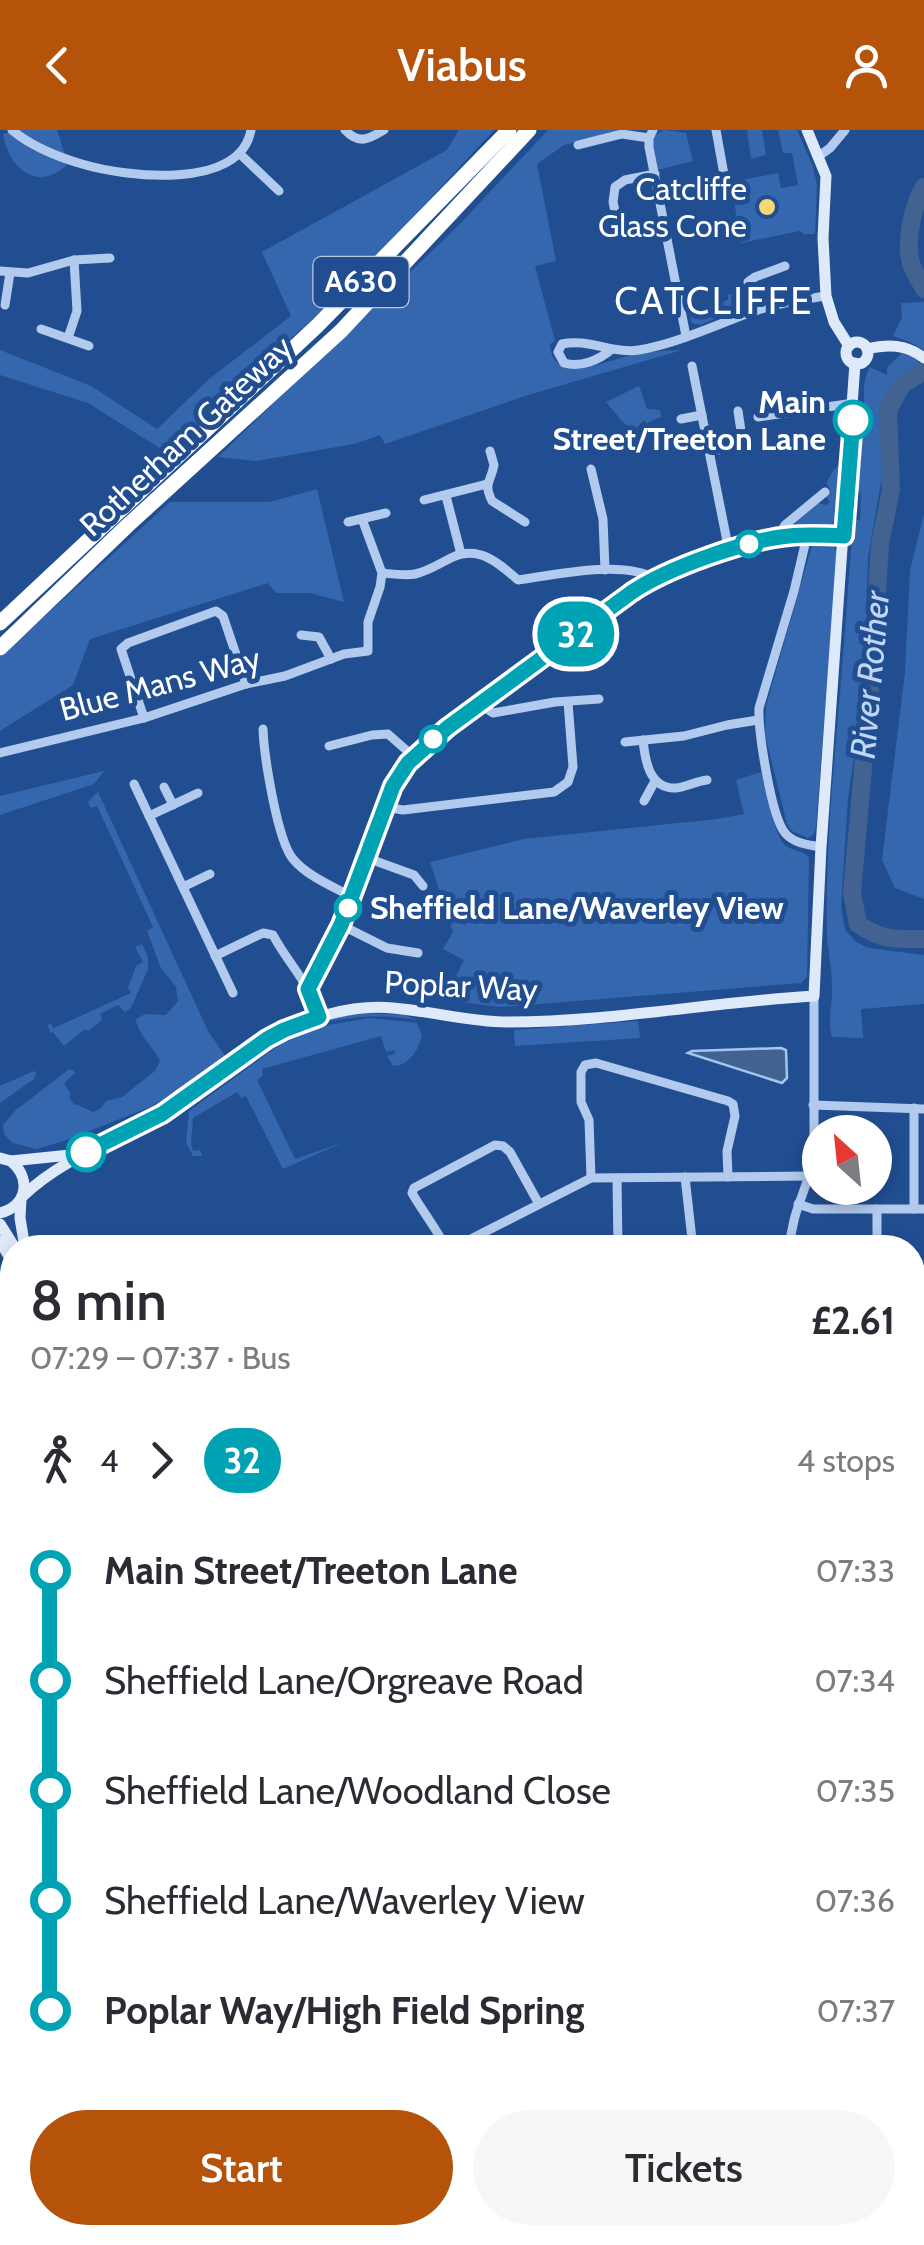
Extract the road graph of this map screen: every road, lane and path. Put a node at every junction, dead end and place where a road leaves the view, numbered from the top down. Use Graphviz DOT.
graph roads {
  1 [pos="12,130"];
  2 [pos="251,130"];
  3 [pos="346,130"];
  4 [pos="384,130"];
  5 [pos="509,130"];
  6 [pos="529,130"];
  7 [pos="716,130"];
  8 [pos="807,130"];
  9 [pos="845,130"];
  10 [pos="651,134"];
  11 [pos="578,145"];
  12 [pos="240,154"];
  13 [pos="819,156"];
  14 [pos="655,174"];
  15 [pos="279,191"];
  16 [pos="698,193"];
  17 [pos="620,234"];
  18 [pos="110,258"];
  19 [pos="74,260"];
  20 [pos="785,266"];
  21 [pos="5,272"];
  22 [pos="826,296"];
  23 [pos="5,305"];
  24 [pos="755,311"];
  25 [pos="41,328"];
  26 [pos="686,336"];
  27 [pos="68,338"];
  28 [pos="88,346"];
  29 [pos="849,346"];
  30 [pos="867,349"];
  31 [pos="612,350"];
  32 [pos="920,355"];
  33 [pos="855,363"];
  34 [pos="692,366"];
  35 [pos="854,403"];
  36 [pos="738,411"];
  37 [pos="702,416"];
  38 [pos="758,418"];
  39 [pos="682,419"];
  40 [pos="490,451"];
  41 [pos="709,451"];
  42 [pos="592,468"];
  43 [pos="486,484"];
  44 [pos="825,492"];
  45 [pos="446,496"];
  46 [pos="424,500"];
  47 [pos="386,513"];
  48 [pos="362,519"];
  49 [pos="348,522"];
  50 [pos="525,522"];
  51 [pos="806,536"];
  52 [pos="844,536"];
  53 [pos="778,538"];
  54 [pos="729,551"];
  55 [pos="460,554"];
  56 [pos="605,570"];
  57 [pos="382,573"];
  58 [pos="655,578"];
  59 [pos="0,624"];
  60 [pos="301,635"];
  61 [pos="0,648"];
  62 [pos="330,659"];
  63 [pos="246,684"];
  64 [pos="598,699"];
  65 [pos="568,702"];
  66 [pos="480,704"];
  67 [pos="144,718"];
  68 [pos="758,720"];
  69 [pos="262,729"];
  70 [pos="643,740"];
  71 [pos="625,742"];
  72 [pos="329,746"];
  73 [pos="0,753"];
  74 [pos="414,756"];
  75 [pos="707,780"];
  76 [pos="656,781"];
  77 [pos="134,784"];
  78 [pos="164,787"];
  79 [pos="198,793"];
  80 [pos="644,800"];
  81 [pos="173,805"];
  82 [pos="384,808"];
  83 [pos="149,816"];
  84 [pos="821,847"];
  85 [pos="368,858"];
  86 [pos="210,874"];
  87 [pos="424,886"];
  88 [pos="182,887"];
  89 [pos="352,897"];
  90 [pos="341,925"];
  91 [pos="418,953"];
  92 [pos="216,956"];
  93 [pos="308,989"];
  94 [pos="233,993"];
  95 [pos="814,996"];
  96 [pos="319,1017"];
  97 [pos="813,1105"];
  98 [pos="919,1108"];
  99 [pos="813,1115"];
  100 [pos="82,1154"];
  101 [pos="6,1160"];
  102 [pos="802,1176"];
  103 [pos="728,1177"];
  104 [pos="592,1178"];
  105 [pos="617,1178"];
  106 [pos="684,1178"];
  107 [pos="802,1195"];
  108 [pos="22,1198"];
  109 [pos="539,1204"];
  110 [pos="798,1204"];
  111 [pos="877,1209"];
  112 [pos="919,1209"];
  113 [pos="0,1213"];
  114 [pos="23,1235"];
  115 [pos="439,1235"];
  116 [pos="479,1235"];
  117 [pos="618,1235"];
  118 [pos="691,1235"];
  119 [pos="790,1235"];
  120 [pos="877,1235"];
  1 -- 12 [label="street"];
  2 -- 12 [label="street"];
  3 -- 4 [label="street"];
  5 -- 59 [label="highway, Rotherham Gateway / A630"];
  6 -- 61 [label="highway, Rotherham Gateway / A630"];
  7 -- 16 [label="street"];
  8 -- 13 [label="main road"];
  9 -- 13 [label="street"];
  10 -- 11 [label="street"];
  10 -- 14 [label="street"];
  12 -- 15 [label="street"];
  13 -- 22 [label="main road"];
  14 -- 17 [label="street"];
  14 -- 26 [label="street"];
  18 -- 19 [label="street"];
  19 -- 21 [label="street"];
  19 -- 27 [label="street"];
  20 -- 24 [label="street"];
  21 -- 23 [label="street"];
  22 -- 24 [label="street"];
  22 -- 29 [label="main road"];
  24 -- 26 [label="street"];
  25 -- 27 [label="street"];
  26 -- 31 [label="street"];
  27 -- 28 [label="street"];
  29 -- 30 [label="main road"];
  29 -- 33 [label="main road"];
  30 -- 32 [label="main road"];
  30 -- 33 [label="main road"];
  31 -- 31 [label="street"];
  33 -- 35 [label="main road"];
  34 -- 37 [label="street"];
  35 -- 38 [label="street"];
  35 -- 52 [label="main road"];
  36 -- 41 [label="street"];
  37 -- 39 [label="street"];
  37 -- 41 [label="street"];
  40 -- 43 [label="street"];
  41 -- 54 [label="street"];
  42 -- 56 [label="street"];
  43 -- 45 [label="street"];
  43 -- 50 [label="street"];
  44 -- 53 [label="street"];
  45 -- 46 [label="street"];
  45 -- 55 [label="street"];
  47 -- 48 [label="street"];
  48 -- 49 [label="street"];
  48 -- 57 [label="street"];
  51 -- 52 [label="street"];
  51 -- 53 [label="street"];
  51 -- 68 [label="street"];
  52 -- 84 [label="main road"];
  53 -- 54 [label="street"];
  54 -- 58 [label="street"];
  55 -- 56 [label="street"];
  55 -- 57 [label="street"];
  56 -- 58 [label="street"];
  57 -- 62 [label="street, Blue Mans Way"];
  58 -- 66 [label="street"];
  60 -- 62 [label="street, Blue Mans Way"];
  62 -- 63 [label="street, Blue Mans Way"];
  63 -- 67 [label="street, Blue Mans Way"];
  63 -- 67 [label="street"];
  64 -- 65 [label="street"];
  65 -- 66 [label="street"];
  65 -- 82 [label="street"];
  66 -- 74 [label="street"];
  67 -- 73 [label="street, Blue Mans Way"];
  68 -- 70 [label="street"];
  68 -- 84 [label="street"];
  69 -- 89 [label="street"];
  70 -- 71 [label="street"];
  70 -- 76 [label="street"];
  72 -- 74 [label="street"];
  74 -- 82 [label="street"];
  75 -- 76 [label="street"];
  76 -- 80 [label="street"];
  77 -- 83 [label="street"];
  78 -- 81 [label="street"];
  79 -- 81 [label="street"];
  81 -- 83 [label="street"];
  82 -- 85 [label="street"];
  83 -- 88 [label="street"];
  84 -- 95 [label="main road"];
  85 -- 87 [label="street"];
  85 -- 89 [label="street"];
  86 -- 88 [label="street"];
  88 -- 92 [label="street"];
  89 -- 90 [label="street"];
  90 -- 91 [label="street"];
  90 -- 93 [label="street"];
  92 -- 93 [label="street"];
  92 -- 94 [label="street"];
  93 -- 96 [label="street"];
  95 -- 96 [label="main road, Poplar Way"];
  95 -- 97 [label="street"];
  96 -- 100 [label="main road, Poplar Way"];
  97 -- 98 [label="street"];
  97 -- 99 [label="street"];
  98 -- 112 [label="street"];
  100 -- 101 [label="main road, Poplar Way"];
  100 -- 108 [label="main road, Poplar Way"];
  101 -- 108 [label="main road, Poplar Way"];
  102 -- 103 [label="street"];
  103 -- 104 [label="street"];
  103 -- 106 [label="street"];
  104 -- 105 [label="street"];
  104 -- 109 [label="street"];
  105 -- 106 [label="street"];
  105 -- 117 [label="street"];
  106 -- 118 [label="street"];
  107 -- 110 [label="street"];
  108 -- 113 [label="main road, Poplar Way"];
  108 -- 114 [label="main road"];
  109 -- 115 [label="street"];
  109 -- 116 [label="street"];
  110 -- 111 [label="street"];
  110 -- 119 [label="street"];
  111 -- 112 [label="street"];
  111 -- 120 [label="street"];
}
